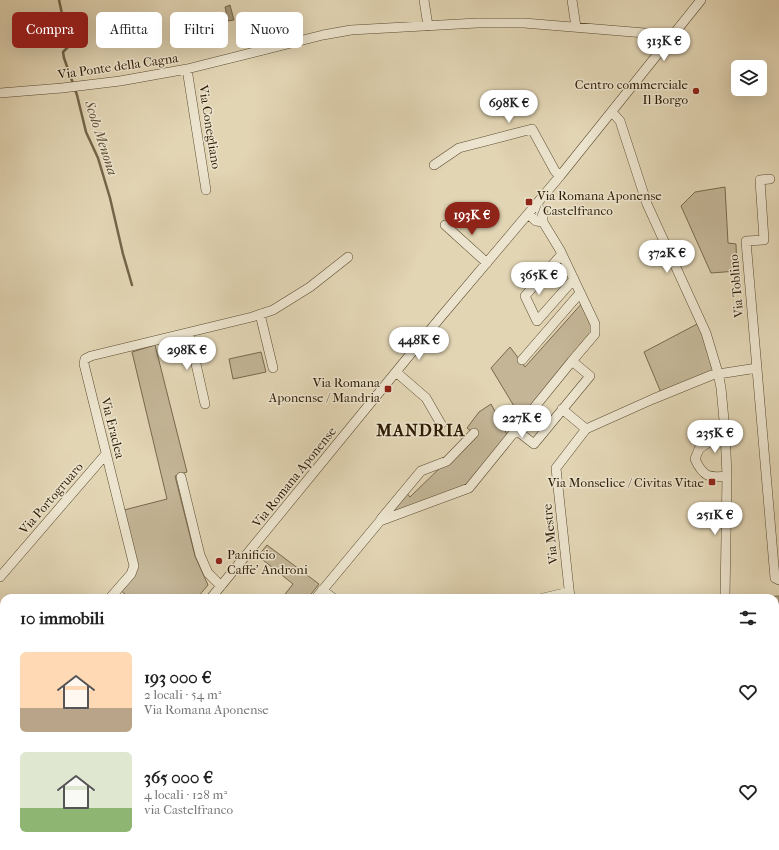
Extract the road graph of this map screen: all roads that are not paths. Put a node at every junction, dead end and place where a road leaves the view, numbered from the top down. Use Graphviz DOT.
graph roads {
  1 [pos="424,0"];
  2 [pos="572,0"];
  3 [pos="701,0"];
  4 [pos="428,26"];
  5 [pos="576,27"];
  6 [pos="668,41"];
  7 [pos="187,69"];
  8 [pos="0,93"];
  9 [pos="612,112"];
  10 [pos="434,165"];
  11 [pos="560,176"];
  12 [pos="770,179"];
  13 [pos="206,190"];
  14 [pos="535,205"];
  15 [pos="528,214"];
  16 [pos="543,222"];
  17 [pos="445,225"];
  18 [pos="562,254"];
  19 [pos="348,257"];
  20 [pos="487,263"];
  21 [pos="574,278"];
  22 [pos="580,293"];
  23 [pos="260,314"];
  24 [pos="537,321"];
  25 [pos="188,333"];
  26 [pos="544,334"];
  27 [pos="522,360"];
  28 [pos="572,360"];
  29 [pos="273,368"];
  30 [pos="757,368"];
  31 [pos="396,372"];
  32 [pos="718,373"];
  33 [pos="205,404"];
  34 [pos="562,409"];
  35 [pos="441,424"];
  36 [pos="586,429"];
  37 [pos="516,430"];
  38 [pos="725,431"];
  39 [pos="474,433"];
  40 [pos="106,454"];
  41 [pos="727,476"];
  42 [pos="181,477"];
  43 [pos="380,521"];
  44 [pos="0,577"];
  45 [pos="779,580"];
  46 [pos="221,586"];
  47 [pos="322,590"];
  48 [pos="114,594"];
  49 [pos="214,594"];
  50 [pos="319,594"];
  51 [pos="327,594"];
  52 [pos="570,594"];
  53 [pos="725,594"];
  1 -- 4 [label="street"];
  2 -- 5 [label="street"];
  3 -- 6 [label="street, Via Romana Aponense"];
  4 -- 5 [label="street, Via Ponte della Cagna"];
  4 -- 7 [label="street, Via Ponte della Cagna"];
  5 -- 6 [label="street, Via Ponte della Cagna"];
  6 -- 9 [label="street, Via Romana Aponense"];
  7 -- 8 [label="street, Via Ponte della Cagna"];
  7 -- 13 [label="street, Via Conegliano"];
  9 -- 11 [label="street, Via Romana Aponense"];
  9 -- 32 [label="street"];
  10 -- 11 [label="street"];
  11 -- 14 [label="street, Via Romana Aponense"];
  12 -- 30 [label="street, Via Toblino"];
  14 -- 15 [label="street, Via Romana Aponense"];
  14 -- 16 [label="street"];
  15 -- 16 [label="street"];
  15 -- 20 [label="street, Via Romana Aponense"];
  16 -- 18 [label="street"];
  17 -- 20 [label="street"];
  18 -- 21 [label="street"];
  18 -- 24 [label="street"];
  19 -- 23 [label="street, Via Eraclea"];
  20 -- 31 [label="street, Via Romana Aponense"];
  21 -- 22 [label="street"];
  21 -- 24 [label="street"];
  22 -- 26 [label="street"];
  22 -- 28 [label="street"];
  23 -- 25 [label="street, Via Eraclea"];
  23 -- 29 [label="street"];
  24 -- 26 [label="street"];
  25 -- 33 [label="street"];
  25 -- 40 [label="street, Via Eraclea"];
  26 -- 27 [label="street"];
  28 -- 34 [label="street"];
  28 -- 37 [label="street"];
  30 -- 32 [label="street"];
  30 -- 45 [label="street, Via Toblino"];
  31 -- 35 [label="street"];
  31 -- 46 [label="street, Via Romana Aponense"];
  32 -- 36 [label="street, Via Mestre"];
  32 -- 38 [label="street"];
  34 -- 36 [label="street"];
  34 -- 37 [label="street"];
  36 -- 52 [label="street, Via Mestre"];
  37 -- 43 [label="street"];
  38 -- 41 [label="street"];
  38 -- 41 [label="street"];
  39 -- 43 [label="street"];
  40 -- 44 [label="street, Via Portogruaro"];
  40 -- 48 [label="street, Via Eraclea"];
  41 -- 53 [label="street"];
  42 -- 46 [label="street"];
  43 -- 47 [label="street"];
  46 -- 49 [label="street, Via Romana Aponense"];
  47 -- 50 [label="street"];
  47 -- 51 [label="street"];
}
